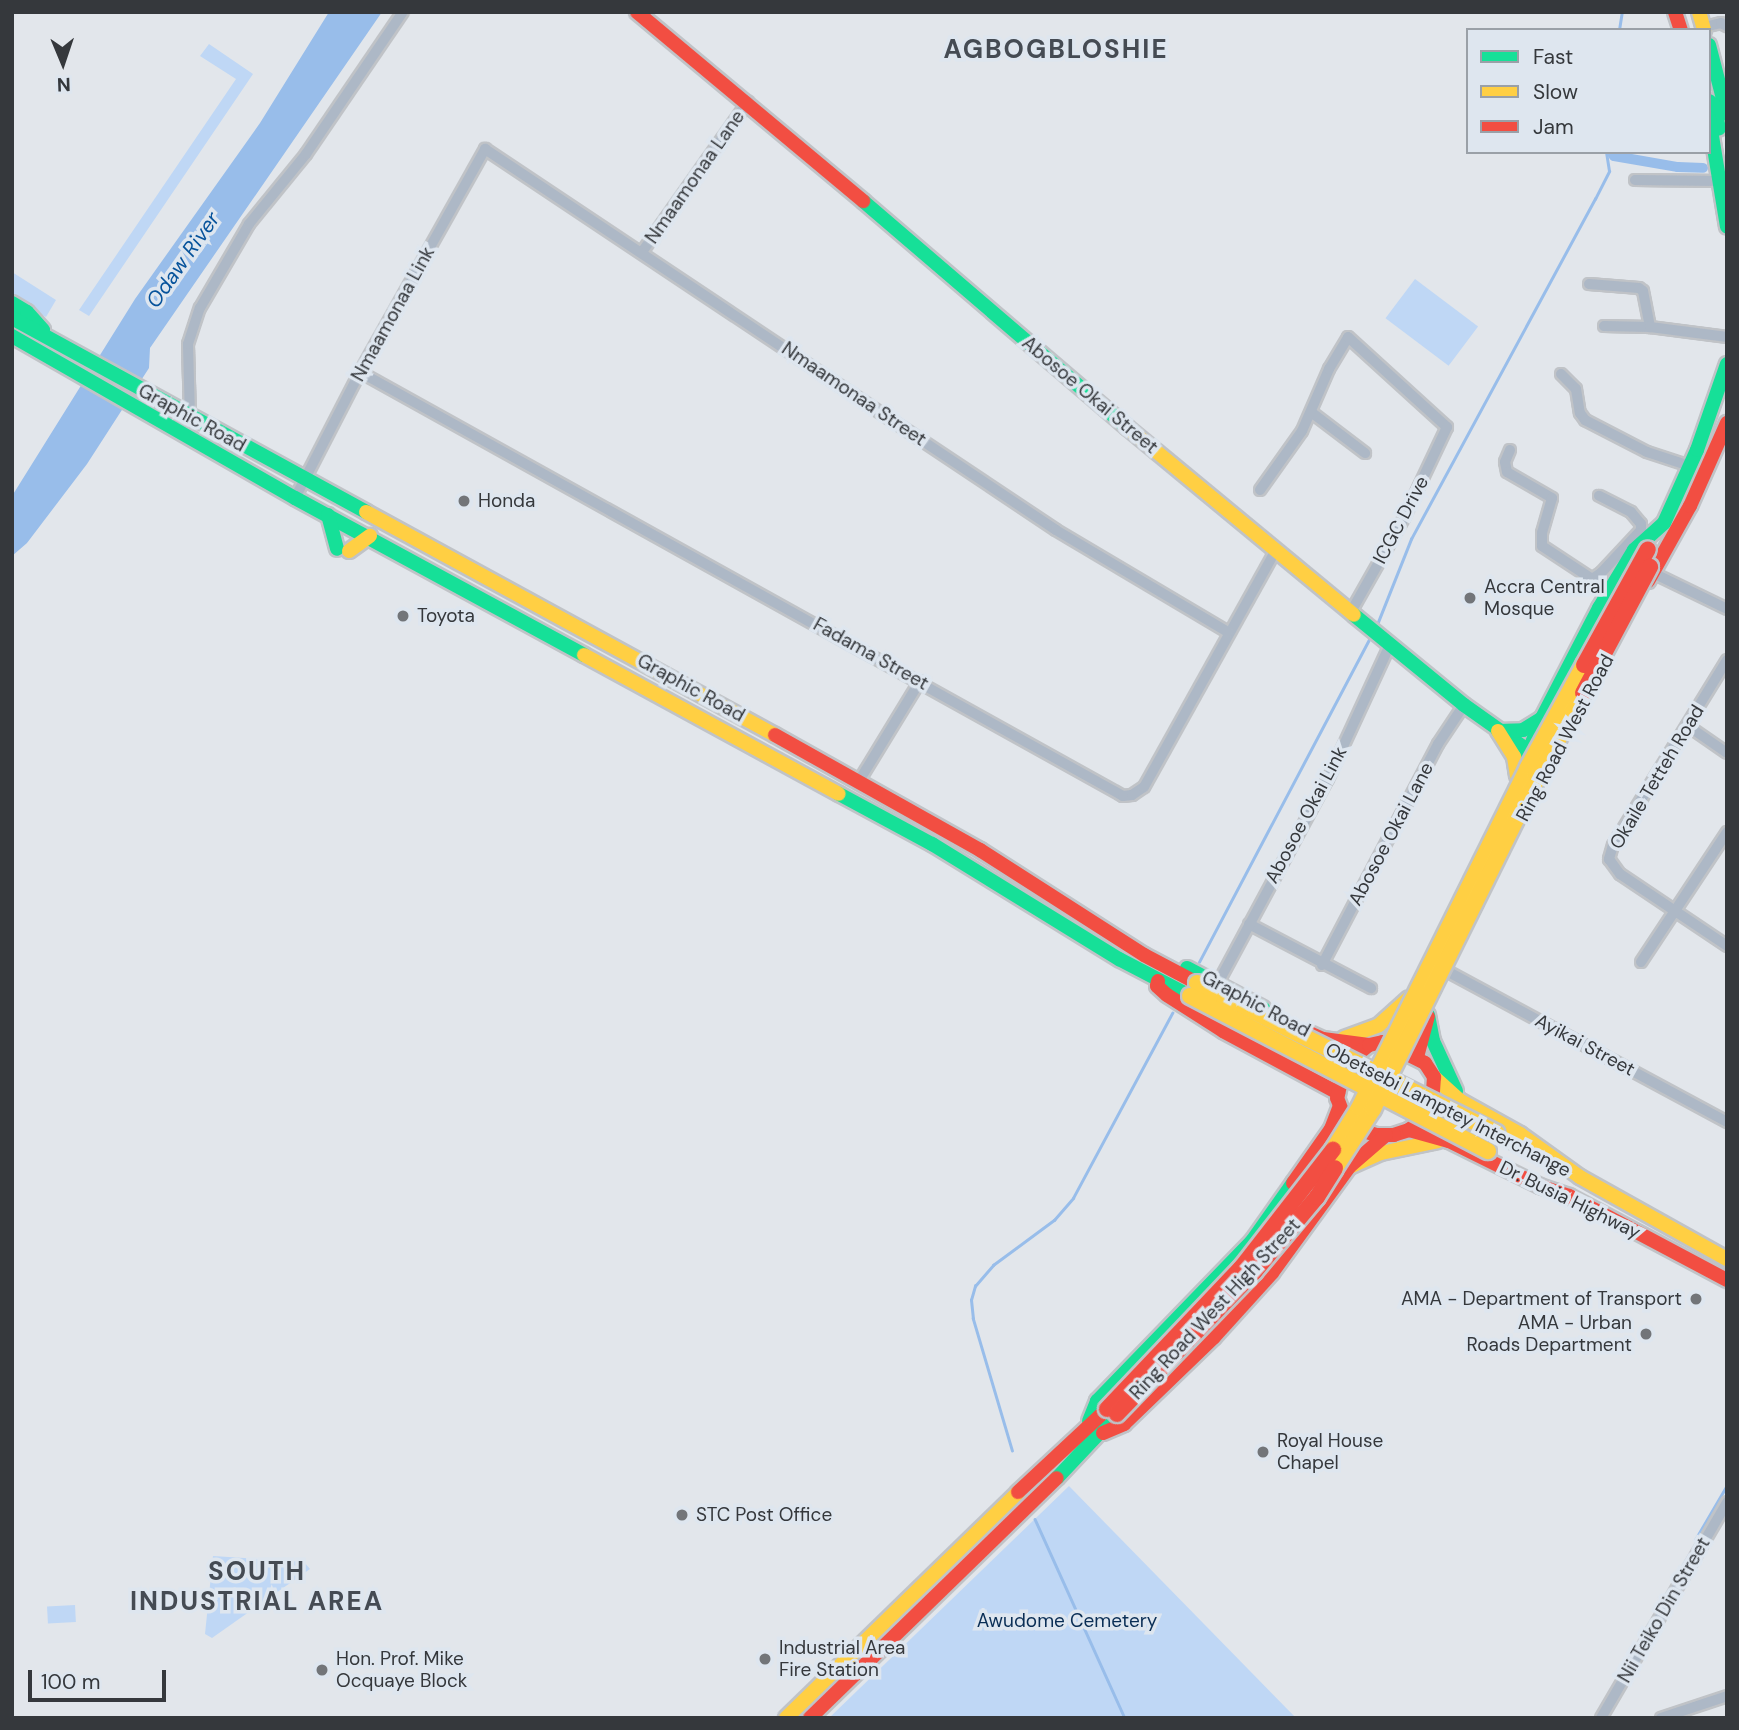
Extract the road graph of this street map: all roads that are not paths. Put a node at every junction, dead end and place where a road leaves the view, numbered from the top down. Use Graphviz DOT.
graph roads {
  1 [pos="404,12"];
  2 [pos="637,12"];
  3 [pos="1702,23"];
  4 [pos="1727,26"];
  5 [pos="1711,53"];
  6 [pos="748,102"];
  7 [pos="1711,103"];
  8 [pos="1727,114"];
  9 [pos="1711,126"];
  10 [pos="485,149"];
  11 [pos="1727,163"];
  12 [pos="1634,180"];
  13 [pos="1724,181"];
  14 [pos="1727,227"];
  15 [pos="642,252"];
  16 [pos="1589,284"];
  17 [pos="12,303"];
  18 [pos="12,318"];
  19 [pos="1604,326"];
  20 [pos="1650,327"];
  21 [pos="47,335"];
  22 [pos="14,337"];
  23 [pos="1727,337"];
  24 [pos="72,360"];
  25 [pos="1727,364"];
  26 [pos="360,372"];
  27 [pos="1561,374"];
  28 [pos="1311,412"];
  29 [pos="190,417"];
  30 [pos="1727,423"];
  31 [pos="1510,450"];
  32 [pos="1364,453"];
  33 [pos="1690,467"];
  34 [pos="305,481"];
  35 [pos="1259,490"];
  36 [pos="1599,496"];
  37 [pos="295,498"];
  38 [pos="328,515"];
  39 [pos="1641,524"];
  40 [pos="1662,525"];
  41 [pos="370,536"];
  42 [pos="1276,550"];
  43 [pos="1652,560"];
  44 [pos="1727,609"];
  45 [pos="1356,615"];
  46 [pos="1228,632"];
  47 [pos="1390,643"];
  48 [pos="1727,660"];
  49 [pos="920,681"];
  50 [pos="1464,705"];
  51 [pos="1542,718"];
  52 [pos="1688,726"];
  53 [pos="1498,731"];
  54 [pos="1527,750"];
  55 [pos="1727,752"];
  56 [pos="1550,766"];
  57 [pos="1517,779"];
  58 [pos="859,781"];
  59 [pos="1727,832"];
  60 [pos="1677,912"];
  61 [pos="1249,924"];
  62 [pos="1727,946"];
  63 [pos="1641,962"];
  64 [pos="1322,965"];
  65 [pos="1443,970"];
  66 [pos="1162,973"];
  67 [pos="1218,983"];
  68 [pos="1371,988"];
  69 [pos="1193,989"];
  70 [pos="1409,999"];
  71 [pos="1428,1015"];
  72 [pos="1332,1040"];
  73 [pos="1376,1043"];
  74 [pos="1417,1057"];
  75 [pos="1434,1077"];
  76 [pos="1338,1101"];
  77 [pos="1461,1101"];
  78 [pos="1366,1108"];
  79 [pos="1727,1122"];
  80 [pos="1409,1130"];
  81 [pos="1386,1135"];
  82 [pos="1449,1141"];
  83 [pos="1349,1167"];
  84 [pos="1580,1177"];
  85 [pos="1569,1195"];
  86 [pos="1727,1259"];
  87 [pos="1727,1280"];
  88 [pos="1093,1430"];
  89 [pos="1727,1502"];
  90 [pos="1727,1696"];
  91 [pos="1694,1713"];
  92 [pos="786,1718"];
  93 [pos="810,1718"];
  94 [pos="1601,1718"];
  95 [pos="1661,1718"];
  1 -- 29 [label="street"];
  2 -- 6 [label="main road, Abosoe Okai Street"];
  3 -- 4 [label="street"];
  5 -- 8 [label="main road"];
  6 -- 15 [label="street, Nmaamonaa Lane"];
  6 -- 42 [label="main road, Abosoe Okai Street"];
  7 -- 11 [label="main road"];
  9 -- 13 [label="main road"];
  10 -- 15 [label="street, Nmaamonaa Street"];
  10 -- 26 [label="street, Nmaamonaa Link"];
  12 -- 13 [label="street"];
  13 -- 14 [label="main road"];
  15 -- 46 [label="street, Nmaamonaa Street"];
  16 -- 20 [label="street"];
  17 -- 21 [label="main road"];
  18 -- 21 [label="main road, Graphic Road"];
  19 -- 20 [label="street"];
  20 -- 23 [label="street"];
  21 -- 24 [label="main road, Graphic Road"];
  22 -- 24 [label="main road, Graphic Road"];
  24 -- 29 [label="main road, Graphic Road"];
  24 -- 37 [label="main road, Graphic Road"];
  25 -- 33 [label="main road, Ring Road West Road"];
  26 -- 34 [label="street, Nmaamonaa Link"];
  26 -- 49 [label="street, Fadama Street"];
  27 -- 33 [label="street"];
  28 -- 32 [label="street"];
  28 -- 35 [label="street"];
  28 -- 45 [label="street, ICGC Drive"];
  29 -- 34 [label="main road, Graphic Road"];
  30 -- 43 [label="main road"];
  31 -- 39 [label="street"];
  33 -- 40 [label="main road, Ring Road West Road"];
  34 -- 37 [label="street, Nmaamonaa Link"];
  34 -- 58 [label="main road, Graphic Road"];
  36 -- 39 [label="street"];
  37 -- 38 [label="main road, Graphic Road"];
  38 -- 41 [label="main road, Graphic Road"];
  38 -- 41 [label="main road"];
  39 -- 40 [label="street"];
  40 -- 43 [label="main road"];
  40 -- 51 [label="main road, Ring Road West Road"];
  41 -- 66 [label="main road, Graphic Road"];
  42 -- 45 [label="main road, Abosoe Okai Street"];
  42 -- 46 [label="street, Fadama Street"];
  43 -- 44 [label="street"];
  43 -- 56 [label="main road, Ring Road West Road"];
  43 -- 78 [label="main road, Ring Road West Road, bridge"];
  45 -- 47 [label="main road, Abosoe Okai Street"];
  46 -- 49 [label="street, Fadama Street"];
  47 -- 50 [label="main road, Abosoe Okai Street"];
  47 -- 61 [label="street, Abosoe Okai Link"];
  48 -- 52 [label="street, Okaile Tetteh Road"];
  49 -- 58 [label="street"];
  50 -- 53 [label="main road, Abosoe Okai Street"];
  50 -- 64 [label="street, Abosoe Okai Lane"];
  51 -- 53 [label="main road"];
  51 -- 54 [label="main road, Ring Road West Road"];
  52 -- 55 [label="street"];
  52 -- 60 [label="street, Okaile Tetteh Road"];
  53 -- 54 [label="main road, Abosoe Okai Street"];
  53 -- 57 [label="main road"];
  54 -- 56 [label="main road, Abosoe Okai Street"];
  54 -- 57 [label="main road, Ring Road West Road"];
  56 -- 65 [label="main road, Ring Road West Road"];
  57 -- 70 [label="main road, Ring Road West Road"];
  58 -- 66 [label="main road, Graphic Road"];
  59 -- 60 [label="street"];
  60 -- 62 [label="street"];
  60 -- 63 [label="street"];
  61 -- 64 [label="street"];
  61 -- 67 [label="street, Abosoe Okai Link"];
  64 -- 68 [label="street"];
  65 -- 71 [label="main road, Ring Road West Road"];
  65 -- 79 [label="street, Ayikai Street"];
  66 -- 67 [label="main road, Graphic Road"];
  66 -- 69 [label="main road, Obetsebi Lamptey Interchange"];
  66 -- 76 [label="main road, Graphic Road"];
  67 -- 72 [label="main road, Graphic Road"];
  69 -- 84 [label="main road, Obetsebi Lamptey Interchange, bridge"];
  69 -- 85 [label="main road, Obetsebi Lamptey Interchange, bridge"];
  70 -- 72 [label="main road"];
  70 -- 73 [label="main road, Ring Road West Road"];
  71 -- 74 [label="main road, Ring Road West Road"];
  71 -- 77 [label="main road"];
  72 -- 73 [label="main road, Graphic Road"];
  73 -- 74 [label="main road"];
  73 -- 76 [label="main road"];
  74 -- 75 [label="main road"];
  75 -- 77 [label="main road, Dr. Busia Highway"];
  75 -- 80 [label="main road"];
  76 -- 81 [label="main road"];
  76 -- 88 [label="main road, Ring Road West High Street"];
  77 -- 84 [label="main road, Dr. Busia Highway"];
  78 -- 88 [label="main road, Ring Road West High Street, bridge"];
  80 -- 81 [label="main road"];
  80 -- 82 [label="main road, Dr. Busia Highway"];
  81 -- 83 [label="main road, Ring Road West High Street"];
  82 -- 83 [label="main road"];
  82 -- 85 [label="main road, Dr. Busia Highway"];
  83 -- 88 [label="main road, Ring Road West High Street"];
  84 -- 86 [label="main road, Dr. Busia Highway"];
  85 -- 87 [label="main road, Dr. Busia Highway"];
  88 -- 92 [label="main road, Ring Road West High Street"];
  88 -- 93 [label="main road, Ring Road West High Street"];
  89 -- 94 [label="street, Nii Teiko Din Street"];
  90 -- 91 [label="street"];
  91 -- 95 [label="street"];
}
